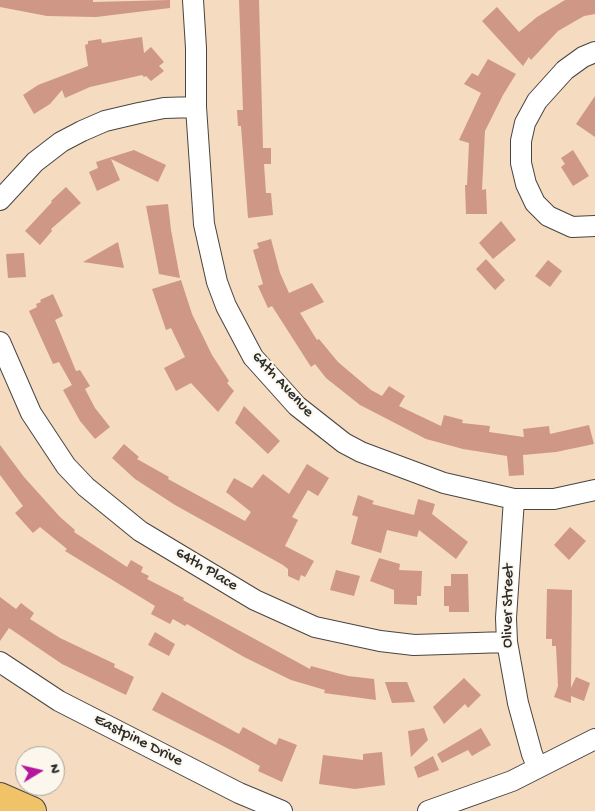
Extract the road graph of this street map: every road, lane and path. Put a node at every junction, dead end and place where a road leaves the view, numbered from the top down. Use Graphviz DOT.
graph roads {
  1 [pos="193,0"];
  2 [pos="595,52"];
  3 [pos="196,107"];
  4 [pos="0,200"];
  5 [pos="595,226"];
  6 [pos="0,342"];
  7 [pos="595,490"];
  8 [pos="514,499"];
  9 [pos="506,642"];
  10 [pos="0,662"];
  11 [pos="595,739"];
  12 [pos="538,768"];
  13 [pos="0,797"];
  14 [pos="32,811"];
  15 [pos="282,811"];
  16 [pos="428,811"];
  1 -- 3 [label="street, 64th Avenue"];
  2 -- 5 [label="street"];
  3 -- 4 [label="street"];
  3 -- 8 [label="street, 64th Avenue"];
  6 -- 9 [label="street, 64th Place"];
  7 -- 8 [label="street, 64th Avenue"];
  8 -- 9 [label="street, Oliver Street"];
  9 -- 12 [label="street, Oliver Street"];
  10 -- 15 [label="street, Eastpine Drive"];
  11 -- 12 [label="street"];
  12 -- 16 [label="street"];
  13 -- 14 [label="highway"];
}
